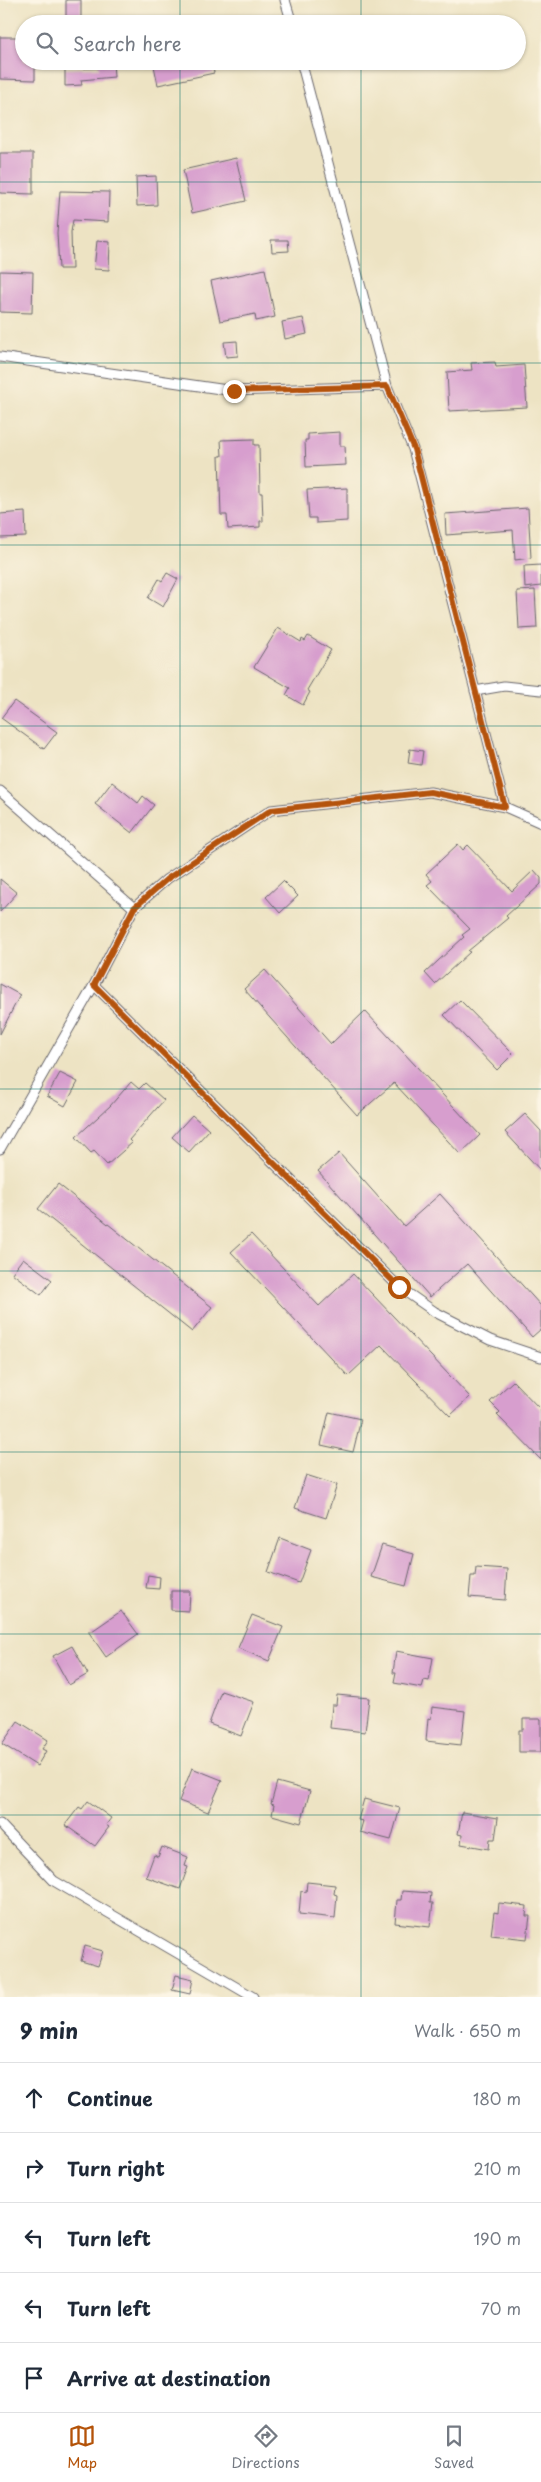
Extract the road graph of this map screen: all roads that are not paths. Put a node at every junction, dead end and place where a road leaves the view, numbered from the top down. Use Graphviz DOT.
graph roads {
  1 [pos="286,0"];
  2 [pos="290,15"];
  3 [pos="303,70"];
  4 [pos="0,357"];
  5 [pos="387,386"];
  6 [pos="541,690"];
  7 [pos="475,691"];
  8 [pos="0,791"];
  9 [pos="505,807"];
  10 [pos="541,822"];
  11 [pos="134,908"];
  12 [pos="94,985"];
  13 [pos="0,1150"];
  14 [pos="541,1357"];
  15 [pos="0,1824"];
  16 [pos="254,1997"];
  1 -- 2 [label="lane"];
  3 -- 5 [label="lane"];
  4 -- 5 [label="lane"];
  5 -- 7 [label="lane"];
  6 -- 7 [label="lane"];
  7 -- 9 [label="lane"];
  8 -- 11 [label="lane"];
  9 -- 10 [label="lane"];
  9 -- 11 [label="lane"];
  11 -- 12 [label="lane"];
  12 -- 13 [label="lane"];
  12 -- 14 [label="lane"];
  15 -- 16 [label="lane"];
}
